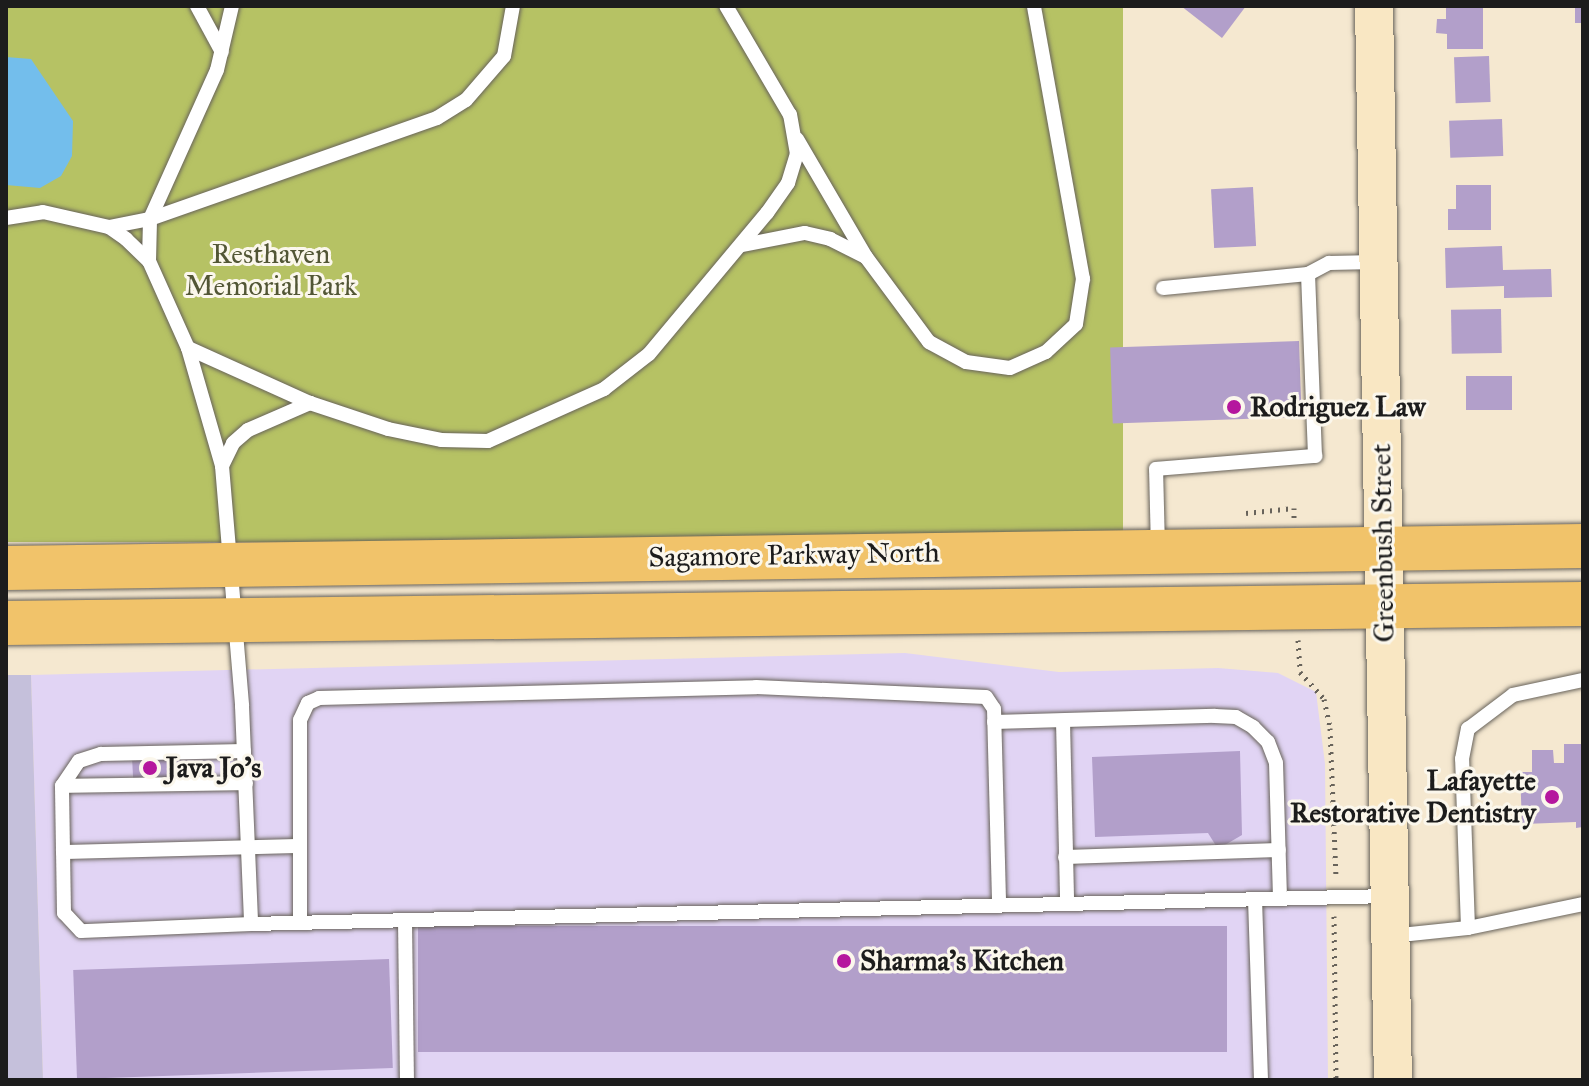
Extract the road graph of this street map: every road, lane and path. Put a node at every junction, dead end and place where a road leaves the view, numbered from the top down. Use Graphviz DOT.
graph roads {
  1 [pos="197,6"];
  2 [pos="232,6"];
  3 [pos="513,6"];
  4 [pos="726,6"];
  5 [pos="1034,6"];
  6 [pos="1374,6"];
  7 [pos="222,52"];
  8 [pos="795,136"];
  9 [pos="6,218"];
  10 [pos="150,219"];
  11 [pos="109,227"];
  12 [pos="743,245"];
  13 [pos="866,257"];
  14 [pos="149,261"];
  15 [pos="1378,262"];
  16 [pos="1308,274"];
  17 [pos="1163,288"];
  18 [pos="188,348"];
  19 [pos="310,403"];
  20 [pos="222,466"];
  21 [pos="1383,546"];
  22 [pos="1583,546"];
  23 [pos="1158,550"];
  24 [pos="232,565"];
  25 [pos="6,568"];
  26 [pos="1583,604"];
  27 [pos="1384,607"];
  28 [pos="232,620"];
  29 [pos="6,623"];
  30 [pos="1300,672"];
  31 [pos="1583,680"];
  32 [pos="1063,721"];
  33 [pos="994,722"];
  34 [pos="244,751"];
  35 [pos="246,783"];
  36 [pos="62,786"];
  37 [pos="299,846"];
  38 [pos="250,848"];
  39 [pos="1279,850"];
  40 [pos="63,852"];
  41 [pos="1065,857"];
  42 [pos="1390,896"];
  43 [pos="1335,898"];
  44 [pos="1255,899"];
  45 [pos="1280,899"];
  46 [pos="1067,904"];
  47 [pos="1583,904"];
  48 [pos="999,905"];
  49 [pos="405,920"];
  50 [pos="300,923"];
  51 [pos="251,924"];
  52 [pos="1468,928"];
  53 [pos="1390,936"];
  54 [pos="407,1080"];
  55 [pos="1261,1080"];
  56 [pos="1336,1080"];
  57 [pos="1393,1080"];
  1 -- 7 [label="lane"];
  2 -- 7 [label="lane"];
  3 -- 10 [label="lane"];
  4 -- 8 [label="lane"];
  5 -- 13 [label="lane"];
  6 -- 15 [label="main road, Greenbush Street"];
  7 -- 10 [label="lane"];
  8 -- 12 [label="lane"];
  8 -- 13 [label="lane"];
  9 -- 11 [label="lane"];
  10 -- 11 [label="lane"];
  10 -- 14 [label="lane"];
  11 -- 14 [label="lane"];
  12 -- 13 [label="lane"];
  12 -- 19 [label="lane"];
  14 -- 18 [label="lane"];
  15 -- 16 [label="lane"];
  15 -- 21 [label="main road, Greenbush Street"];
  16 -- 17 [label="lane"];
  16 -- 23 [label="lane"];
  18 -- 19 [label="lane"];
  18 -- 20 [label="lane"];
  19 -- 20 [label="lane"];
  20 -- 24 [label="lane"];
  21 -- 22 [label="main road, Sagamore Parkway North"];
  21 -- 23 [label="main road, Sagamore Parkway North"];
  21 -- 27 [label="main road, Greenbush Street"];
  23 -- 24 [label="main road, Sagamore Parkway North"];
  24 -- 25 [label="main road, Sagamore Parkway North"];
  24 -- 28 [label="lane"];
  26 -- 27 [label="main road, Sagamore Parkway North"];
  27 -- 28 [label="main road, Sagamore Parkway North"];
  27 -- 42 [label="main road, Greenbush Street"];
  28 -- 29 [label="main road, Sagamore Parkway North"];
  28 -- 34 [label="lane"];
  30 -- 43 [label="path"];
  31 -- 52 [label="lane"];
  32 -- 33 [label="lane"];
  32 -- 39 [label="lane"];
  32 -- 41 [label="lane"];
  33 -- 37 [label="lane"];
  33 -- 48 [label="lane"];
  34 -- 35 [label="lane"];
  34 -- 36 [label="lane"];
  35 -- 36 [label="lane"];
  35 -- 38 [label="lane"];
  36 -- 40 [label="lane"];
  37 -- 38 [label="lane"];
  37 -- 50 [label="lane"];
  38 -- 40 [label="lane"];
  38 -- 51 [label="lane"];
  39 -- 41 [label="lane"];
  39 -- 45 [label="lane"];
  40 -- 51 [label="lane"];
  41 -- 46 [label="lane"];
  42 -- 43 [label="lane"];
  42 -- 53 [label="main road, Greenbush Street"];
  43 -- 45 [label="lane"];
  43 -- 56 [label="path"];
  44 -- 45 [label="lane"];
  44 -- 46 [label="lane"];
  44 -- 55 [label="lane"];
  46 -- 48 [label="lane"];
  47 -- 52 [label="lane"];
  48 -- 49 [label="lane"];
  49 -- 50 [label="lane"];
  49 -- 54 [label="lane"];
  50 -- 51 [label="lane"];
  52 -- 53 [label="lane"];
  53 -- 57 [label="main road, Greenbush Street"];
}
